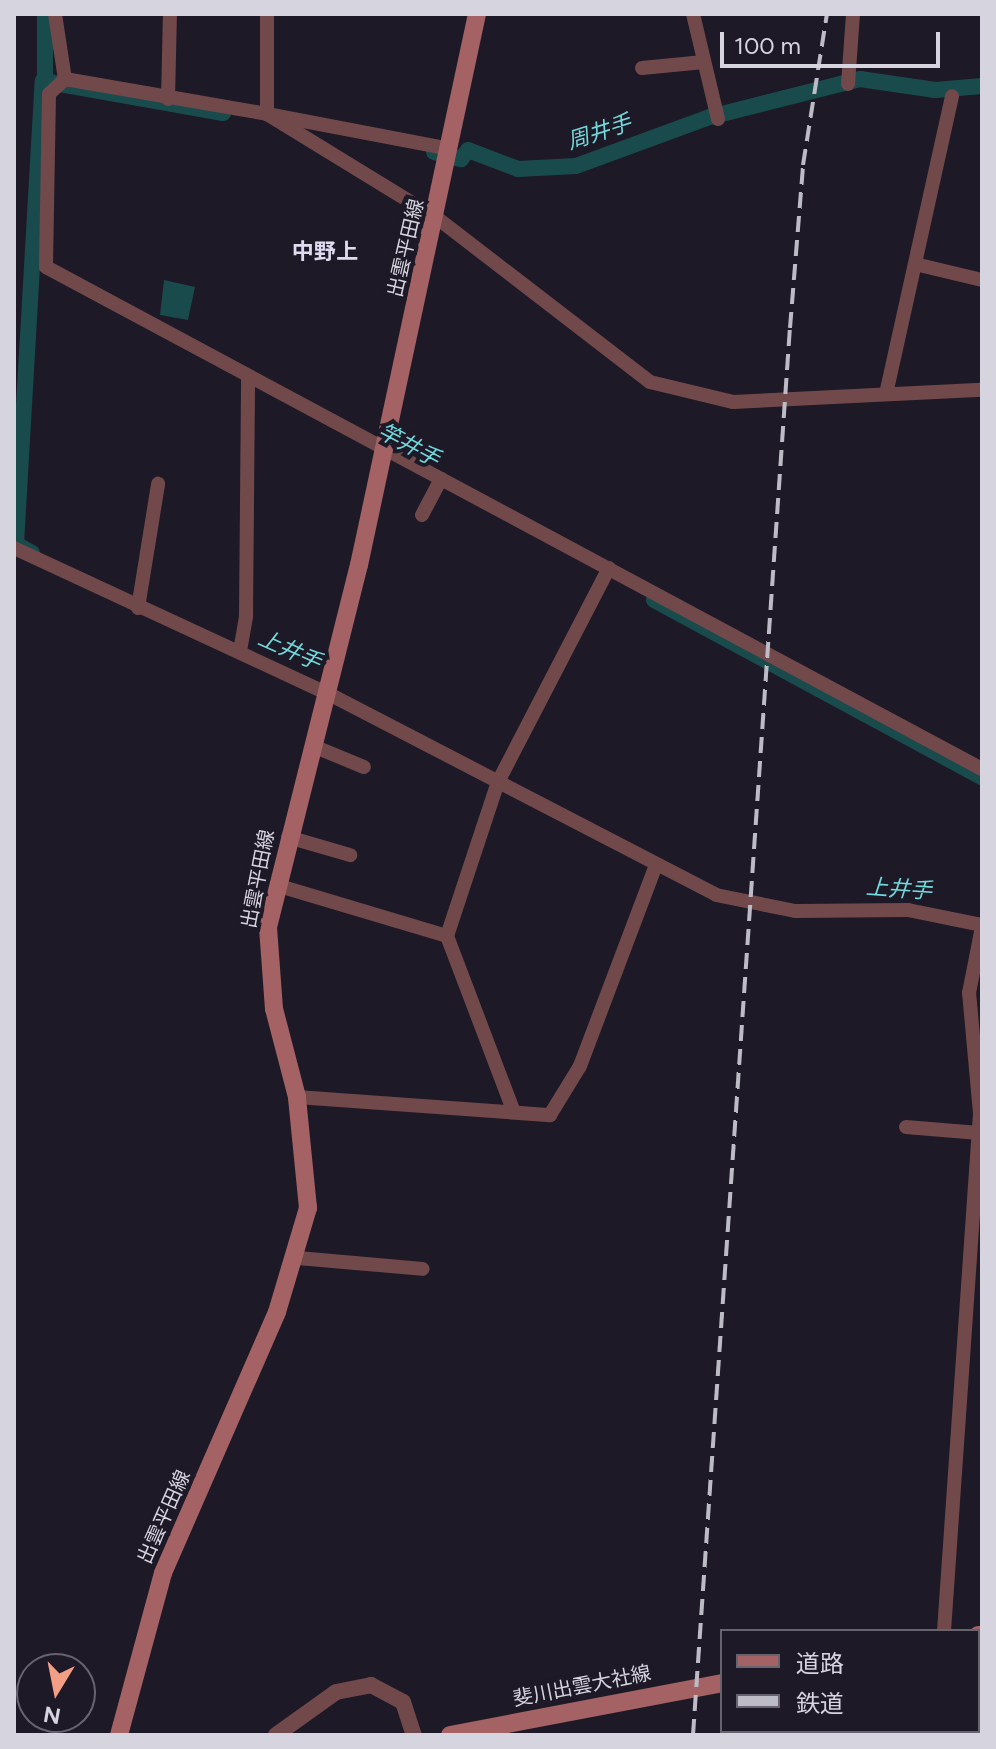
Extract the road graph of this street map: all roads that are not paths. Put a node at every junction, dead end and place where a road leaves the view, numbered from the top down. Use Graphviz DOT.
graph roads {
  1 [pos="55,14"];
  2 [pos="170,14"];
  3 [pos="267,14"];
  4 [pos="477,14"];
  5 [pos="693,14"];
  6 [pos="853,14"];
  7 [pos="704,62"];
  8 [pos="642,68"];
  9 [pos="65,79"];
  10 [pos="848,84"];
  11 [pos="952,96"];
  12 [pos="168,99"];
  13 [pos="267,114"];
  14 [pos="718,119"];
  15 [pos="450,149"];
  16 [pos="437,218"];
  17 [pos="915,264"];
  18 [pos="982,280"];
  19 [pos="248,380"];
  20 [pos="982,390"];
  21 [pos="886,394"];
  22 [pos="380,448"];
  23 [pos="441,479"];
  24 [pos="158,484"];
  25 [pos="422,515"];
  26 [pos="14,548"];
  27 [pos="609,568"];
  28 [pos="138,608"];
  29 [pos="240,651"];
  30 [pos="329,694"];
  31 [pos="313,746"];
  32 [pos="364,767"];
  33 [pos="982,769"];
  34 [pos="498,782"];
  35 [pos="288,837"];
  36 [pos="350,855"];
  37 [pos="655,868"];
  38 [pos="276,885"];
  39 [pos="982,926"];
  40 [pos="447,936"];
  41 [pos="297,1097"];
  42 [pos="514,1112"];
  43 [pos="906,1127"];
  44 [pos="979,1133"];
  45 [pos="298,1258"];
  46 [pos="423,1269"];
  47 [pos="944,1629"];
  48 [pos="720,1683"];
  49 [pos="119,1735"];
  50 [pos="276,1735"];
  51 [pos="414,1735"];
  52 [pos="450,1735"];
  1 -- 9 [label="street"];
  2 -- 12 [label="street"];
  3 -- 13 [label="street"];
  4 -- 15 [label="main road, 出雲平田線"];
  5 -- 7 [label="street"];
  6 -- 10 [label="street"];
  7 -- 8 [label="street"];
  7 -- 14 [label="street"];
  9 -- 12 [label="street"];
  9 -- 19 [label="street"];
  11 -- 17 [label="street"];
  12 -- 13 [label="street"];
  13 -- 15 [label="street"];
  13 -- 16 [label="street"];
  15 -- 16 [label="main road, 出雲平田線"];
  16 -- 21 [label="street"];
  16 -- 22 [label="main road, 出雲平田線"];
  17 -- 18 [label="street"];
  17 -- 21 [label="street"];
  19 -- 22 [label="street"];
  19 -- 29 [label="street"];
  20 -- 21 [label="street"];
  22 -- 23 [label="street"];
  22 -- 30 [label="main road, 出雲平田線"];
  23 -- 25 [label="street"];
  23 -- 27 [label="street"];
  24 -- 28 [label="street"];
  26 -- 28 [label="street"];
  27 -- 33 [label="street"];
  27 -- 34 [label="street"];
  28 -- 29 [label="street"];
  29 -- 30 [label="street"];
  30 -- 31 [label="main road, 出雲平田線"];
  30 -- 34 [label="street"];
  31 -- 32 [label="street"];
  31 -- 35 [label="main road, 出雲平田線"];
  34 -- 37 [label="street"];
  34 -- 40 [label="street"];
  35 -- 36 [label="street"];
  35 -- 38 [label="main road, 出雲平田線"];
  37 -- 39 [label="street"];
  37 -- 42 [label="street"];
  38 -- 40 [label="street"];
  38 -- 41 [label="main road, 出雲平田線"];
  39 -- 44 [label="street"];
  40 -- 42 [label="street"];
  41 -- 42 [label="street"];
  41 -- 45 [label="main road, 出雲平田線"];
  43 -- 44 [label="street"];
  44 -- 47 [label="street"];
  45 -- 46 [label="street"];
  45 -- 49 [label="main road, 出雲平田線"];
  48 -- 52 [label="main road, 斐川出雲大社線"];
  50 -- 51 [label="street"];
}
